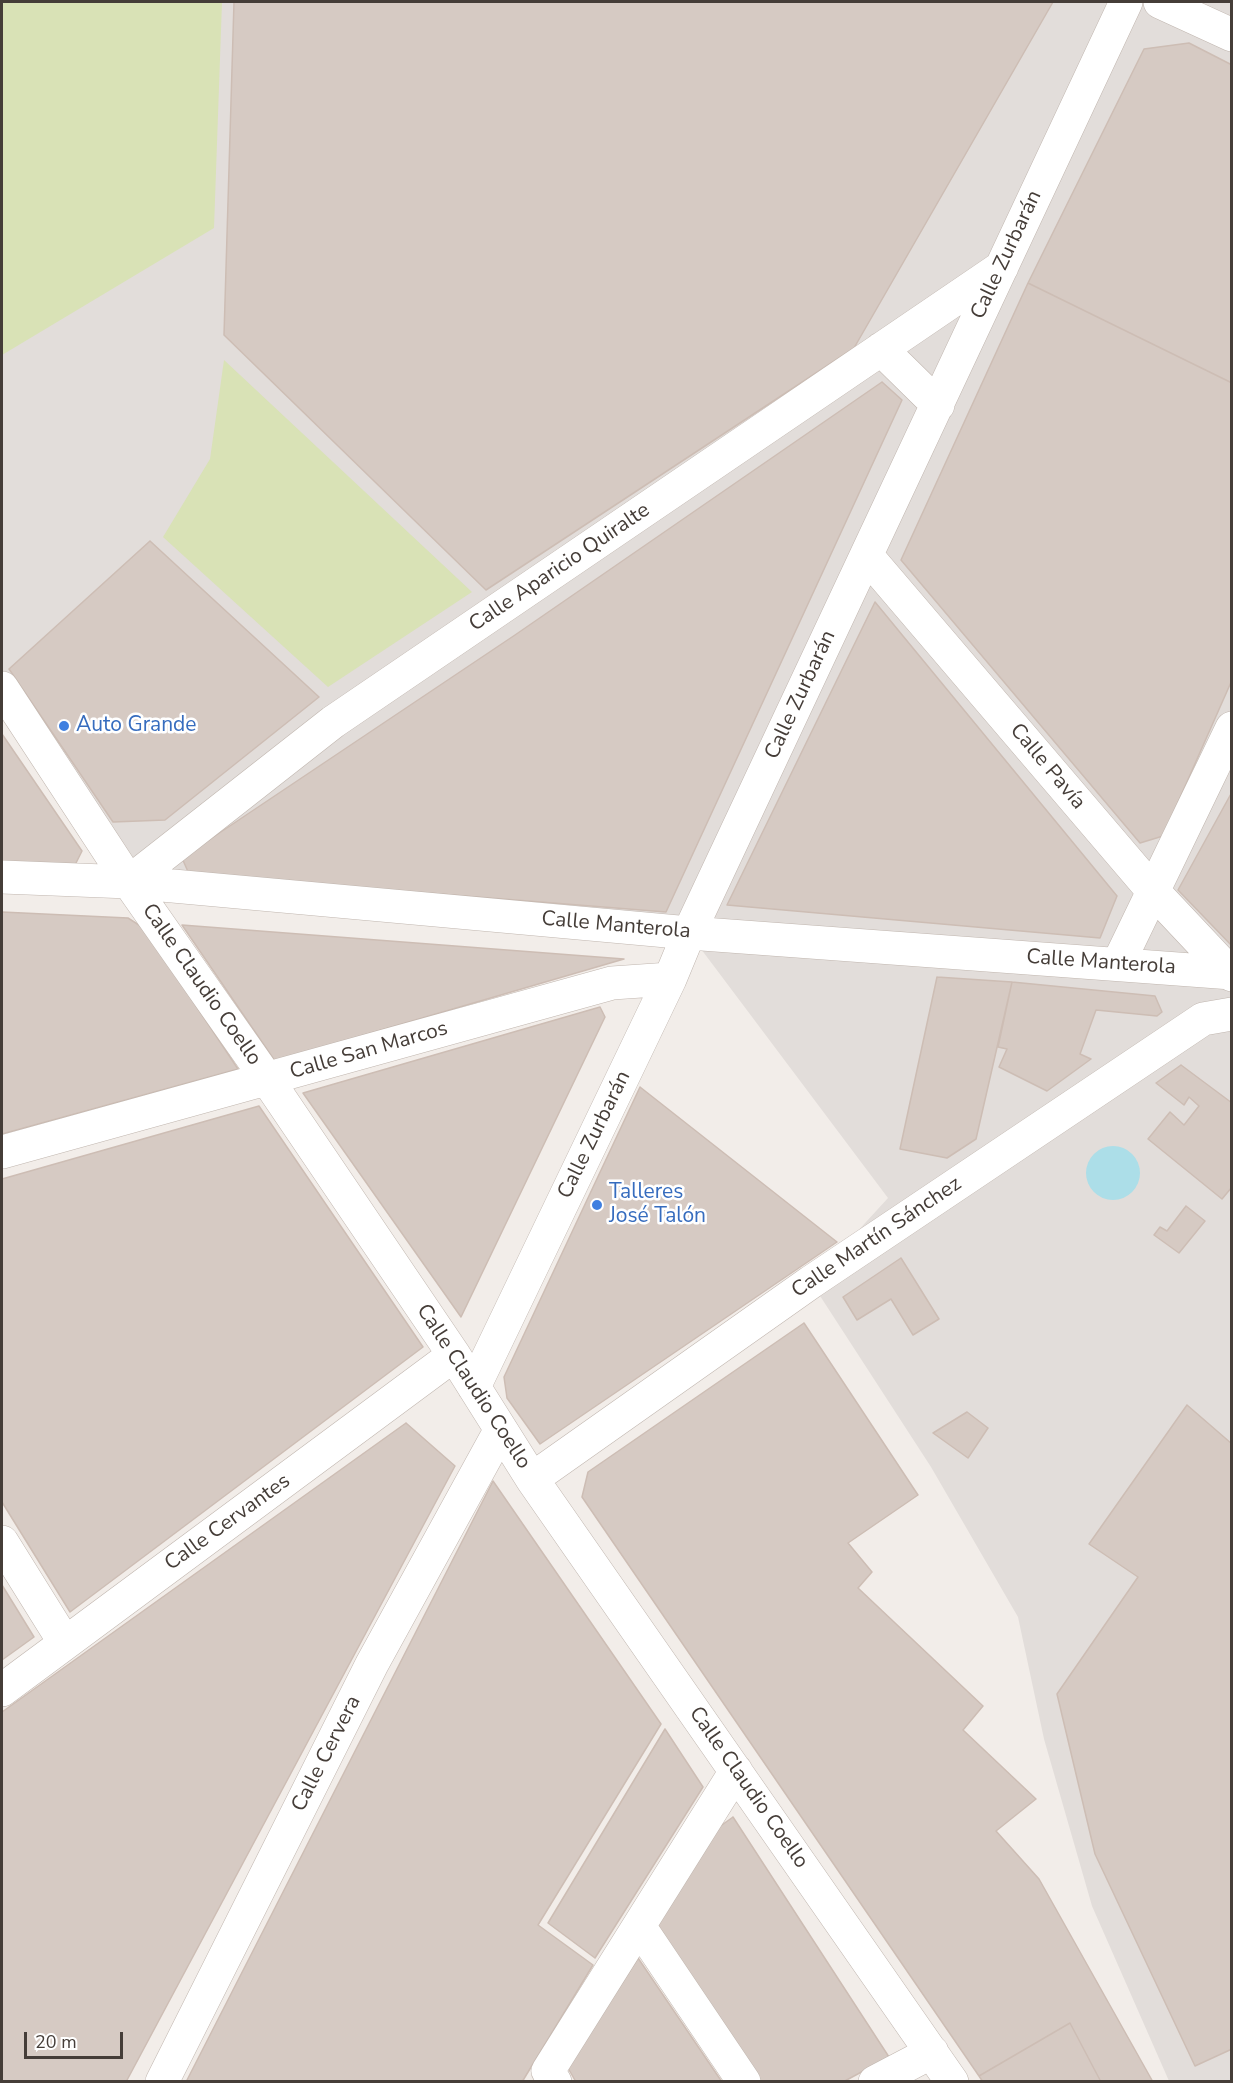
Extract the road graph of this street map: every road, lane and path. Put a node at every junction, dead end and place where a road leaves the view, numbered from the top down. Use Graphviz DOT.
graph roads {
  1 [pos="1126,2"];
  2 [pos="1160,2"];
  3 [pos="1232,35"];
  4 [pos="1002,267"];
  5 [pos="881,349"];
  6 [pos="938,405"];
  7 [pos="867,556"];
  8 [pos="2,688"];
  9 [pos="1232,728"];
  10 [pos="2,877"];
  11 [pos="129,882"];
  12 [pos="1153,891"];
  13 [pos="688,933"];
  14 [pos="1118,964"];
  15 [pos="1231,974"];
  16 [pos="670,979"];
  17 [pos="1232,1014"];
  18 [pos="267,1079"];
  19 [pos="2,1152"];
  20 [pos="454,1355"];
  21 [pos="474,1388"];
  22 [pos="500,1431"];
  23 [pos="532,1479"];
  24 [pos="2,1542"];
  25 [pos="65,1643"];
  26 [pos="2,1690"];
  27 [pos="736,1771"];
  28 [pos="639,1926"];
  29 [pos="932,2052"];
  30 [pos="162,2082"];
  31 [pos="555,2082"];
  32 [pos="744,2082"];
  33 [pos="874,2082"];
  34 [pos="952,2082"];
  1 -- 4 [label="street, Calle Zurbarán"];
  2 -- 3 [label="street"];
  4 -- 5 [label="street, Calle Aparicio Quiralte"];
  4 -- 6 [label="street, Calle Zurbarán"];
  5 -- 6 [label="street"];
  5 -- 11 [label="street, Calle Aparicio Quiralte"];
  6 -- 7 [label="street, Calle Zurbarán"];
  7 -- 12 [label="street, Calle Pavía"];
  7 -- 13 [label="street, Calle Zurbarán"];
  8 -- 11 [label="street, Calle Claudio Coello"];
  9 -- 12 [label="street"];
  10 -- 11 [label="street, Calle Manterola"];
  11 -- 13 [label="street, Calle Manterola"];
  11 -- 18 [label="street, Calle Claudio Coello"];
  12 -- 14 [label="street"];
  12 -- 15 [label="street, Calle Pavía"];
  13 -- 14 [label="street, Calle Manterola"];
  13 -- 16 [label="street, Calle Zurbarán"];
  14 -- 15 [label="street, Calle Manterola"];
  16 -- 18 [label="street, Calle San Marcos"];
  16 -- 21 [label="street, Calle Zurbarán"];
  17 -- 23 [label="street, Calle Martín Sánchez"];
  18 -- 19 [label="street, Calle San Marcos"];
  18 -- 20 [label="street, Calle Claudio Coello"];
  20 -- 21 [label="street, Calle Claudio Coello"];
  20 -- 25 [label="street, Calle Cervantes"];
  21 -- 22 [label="street, Calle Claudio Coello"];
  22 -- 23 [label="street, Calle Claudio Coello"];
  22 -- 30 [label="street, Calle Cervera"];
  23 -- 27 [label="street, Calle Claudio Coello"];
  24 -- 25 [label="street"];
  25 -- 26 [label="street, Calle Cervantes"];
  27 -- 28 [label="street"];
  27 -- 29 [label="street, Calle Claudio Coello"];
  28 -- 31 [label="street"];
  28 -- 32 [label="street"];
  29 -- 33 [label="street"];
  29 -- 34 [label="street, Calle Claudio Coello"];
}
